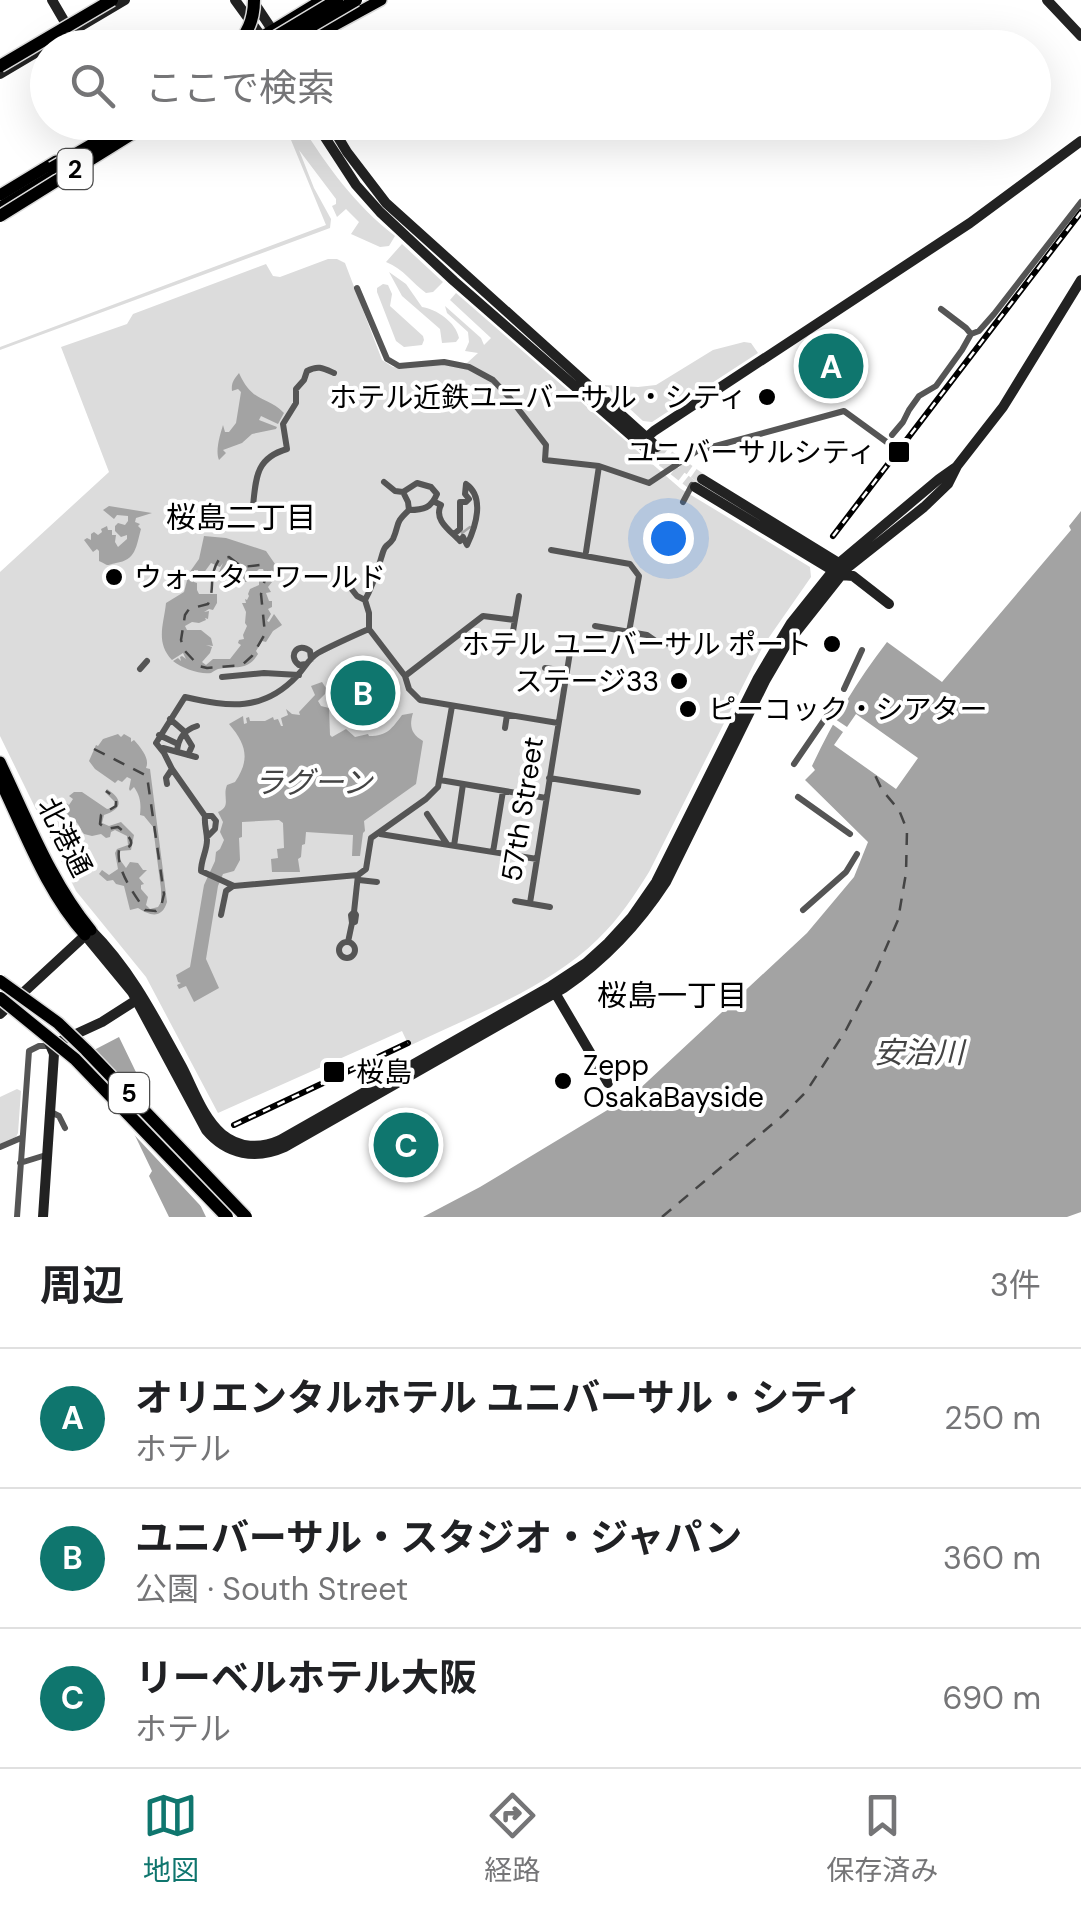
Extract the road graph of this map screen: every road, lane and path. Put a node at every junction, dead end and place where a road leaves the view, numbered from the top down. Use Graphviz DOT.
graph roads {
  1 [pos="52,0"];
  2 [pos="100,0"];
  3 [pos="112,0"];
  4 [pos="125,0"];
  5 [pos="235,0"];
  6 [pos="253,0"];
  7 [pos="356,0"];
  8 [pos="380,0"];
  9 [pos="1047,0"];
  10 [pos="332,1"];
  11 [pos="68,27"];
  12 [pos="59,30"];
  13 [pos="62,30"];
  14 [pos="64,30"];
  15 [pos="70,30"];
  16 [pos="247,30"];
  17 [pos="257,30"];
  18 [pos="262,30"];
  19 [pos="285,30"];
  20 [pos="285,30"];
  21 [pos="292,30"];
  22 [pos="326,30"];
  23 [pos="1081,36"];
  24 [pos="30,46"];
  25 [pos="30,47"];
  26 [pos="30,53"];
  27 [pos="0,63"];
  28 [pos="0,74"];
  29 [pos="95,140"];
  30 [pos="99,140"];
  31 [pos="123,140"];
  32 [pos="327,140"];
  33 [pos="339,140"];
  34 [pos="131,141"];
  35 [pos="1081,141"];
  36 [pos="55,170"];
  37 [pos="0,197"];
  38 [pos="1081,202"];
  39 [pos="0,208"];
  40 [pos="0,219"];
  41 [pos="1081,280"];
  42 [pos="357,288"];
  43 [pos="940,309"];
  44 [pos="971,334"];
  45 [pos="334,373"];
  46 [pos="643,440"];
  47 [pos="654,450"];
  48 [pos="599,466"];
  49 [pos="384,482"];
  50 [pos="696,484"];
  51 [pos="403,492"];
  52 [pos="434,502"];
  53 [pos="683,502"];
  54 [pos="254,506"];
  55 [pos="409,510"];
  56 [pos="457,531"];
  57 [pos="551,550"];
  58 [pos="586,552"];
  59 [pos="842,570"];
  60 [pos="346,582"];
  61 [pos="519,596"];
  62 [pos="365,600"];
  63 [pos="889,604"];
  64 [pos="515,620"];
  65 [pos="595,626"];
  66 [pos="369,629"];
  67 [pos="630,632"];
  68 [pos="511,643"];
  69 [pos="678,645"];
  70 [pos="571,646"];
  71 [pos="862,650"];
  72 [pos="147,660"];
  73 [pos="545,668"];
  74 [pos="140,669"];
  75 [pos="567,671"];
  76 [pos="299,675"];
  77 [pos="405,676"];
  78 [pos="222,677"];
  79 [pos="844,689"];
  80 [pos="452,706"];
  81 [pos="831,710"];
  82 [pos="507,714"];
  83 [pos="170,719"];
  84 [pos="558,723"];
  85 [pos="197,726"];
  86 [pos="505,728"];
  87 [pos="184,733"];
  88 [pos="159,735"];
  89 [pos="160,748"];
  90 [pos="177,748"];
  91 [pos="0,762"];
  92 [pos="794,764"];
  93 [pos="172,769"];
  94 [pos="549,778"];
  95 [pos="440,780"];
  96 [pos="0,781"];
  97 [pos="184,783"];
  98 [pos="167,784"];
  99 [pos="199,784"];
  100 [pos="464,784"];
  101 [pos="503,791"];
  102 [pos="638,792"];
  103 [pos="798,797"];
  104 [pos="546,798"];
  105 [pos="428,810"];
  106 [pos="205,816"];
  107 [pos="394,822"];
  108 [pos="378,834"];
  109 [pos="850,834"];
  110 [pos="206,837"];
  111 [pos="408,838"];
  112 [pos="451,845"];
  113 [pos="493,852"];
  114 [pos="856,854"];
  115 [pos="537,859"];
  116 [pos="358,877"];
  117 [pos="380,883"];
  118 [pos="233,886"];
  119 [pos="515,901"];
  120 [pos="530,903"];
  121 [pos="550,906"];
  122 [pos="803,910"];
  123 [pos="221,914"];
  124 [pos="88,933"];
  125 [pos="348,942"];
  126 [pos="0,981"];
  127 [pos="553,990"];
  128 [pos="0,998"];
  129 [pos="19,998"];
  130 [pos="140,998"];
  131 [pos="0,1014"];
  132 [pos="52,1046"];
  133 [pos="608,1084"];
  134 [pos="50,1112"];
  135 [pos="65,1128"];
  136 [pos="21,1138"];
  137 [pos="0,1147"];
  138 [pos="46,1156"];
  139 [pos="20,1163"];
  140 [pos="17,1217"];
  141 [pos="43,1217"];
  142 [pos="227,1217"];
  143 [pos="246,1217"];
  1 -- 11 [label="street"];
  2 -- 11 [label="street"];
  3 -- 12 [label="highway, bridge"];
  4 -- 11 [label="street"];
  5 -- 17 [label="street"];
  6 -- 16 [label="highway, bridge"];
  6 -- 18 [label="street"];
  7 -- 21 [label="highway, bridge"];
  8 -- 22 [label="main road"];
  9 -- 23 [label="street"];
  10 -- 19 [label="highway, bridge"];
  10 -- 20 [label="main road"];
  11 -- 13 [label="street"];
  11 -- 14 [label="street"];
  11 -- 15 [label="street"];
  24 -- 27 [label="highway, bridge"];
  25 -- 27 [label="street"];
  26 -- 28 [label="street"];
  29 -- 37 [label="main road"];
  30 -- 36 [label="highway, 2, bridge"];
  31 -- 40 [label="highway, 2, bridge"];
  32 -- 46 [label="street"];
  33 -- 46 [label="street"];
  34 -- 36 [label="highway"];
  34 -- 40 [label="main road"];
  35 -- 46 [label="street"];
  36 -- 37 [label="highway, 2"];
  36 -- 39 [label="highway, bridge"];
  38 -- 44 [label="street"];
  41 -- 59 [label="street"];
  42 -- 48 [label="street"];
  43 -- 44 [label="street"];
  44 -- 48 [label="street"];
  45 -- 54 [label="street"];
  46 -- 47 [label="street"];
  48 -- 58 [label="street"];
  49 -- 51 [label="street"];
  50 -- 53 [label="street"];
  50 -- 59 [label="street"];
  51 -- 52 [label="street"];
  51 -- 55 [label="street"];
  52 -- 55 [label="street"];
  52 -- 56 [label="street"];
  55 -- 62 [label="street"];
  56 -- 56 [label="street"];
  57 -- 67 [label="street"];
  59 -- 63 [label="street"];
  59 -- 127 [label="street"];
  60 -- 62 [label="street"];
  61 -- 64 [label="street"];
  62 -- 66 [label="street"];
  64 -- 68 [label="street"];
  64 -- 77 [label="street"];
  65 -- 67 [label="street"];
  66 -- 76 [label="street"];
  66 -- 77 [label="street"];
  67 -- 69 [label="street"];
  70 -- 75 [label="street, 57th Street"];
  71 -- 79 [label="street"];
  72 -- 74 [label="street"];
  73 -- 75 [label="street"];
  75 -- 84 [label="street, 57th Street"];
  76 -- 78 [label="street"];
  76 -- 83 [label="street"];
  77 -- 80 [label="street"];
  80 -- 82 [label="street"];
  80 -- 95 [label="street"];
  81 -- 92 [label="street"];
  82 -- 84 [label="street"];
  82 -- 86 [label="street"];
  83 -- 87 [label="street"];
  83 -- 88 [label="street"];
  84 -- 94 [label="street, 57th Street"];
  85 -- 87 [label="street"];
  87 -- 90 [label="street"];
  87 -- 90 [label="street"];
  88 -- 89 [label="street"];
  88 -- 90 [label="street"];
  89 -- 90 [label="street"];
  89 -- 93 [label="street"];
  91 -- 124 [label="main road, 北港通"];
  93 -- 97 [label="street"];
  93 -- 98 [label="street"];
  94 -- 102 [label="street"];
  94 -- 104 [label="street, 57th Street"];
  95 -- 100 [label="street"];
  95 -- 107 [label="street"];
  96 -- 124 [label="main road, 北港通"];
  97 -- 99 [label="street"];
  97 -- 106 [label="street"];
  100 -- 101 [label="street"];
  100 -- 112 [label="street"];
  101 -- 104 [label="street"];
  101 -- 113 [label="street"];
  103 -- 109 [label="street"];
  104 -- 115 [label="street, 57th Street"];
  105 -- 112 [label="street"];
  106 -- 110 [label="street"];
  106 -- 110 [label="street"];
  107 -- 108 [label="street"];
  107 -- 111 [label="street"];
  108 -- 111 [label="street"];
  108 -- 116 [label="street"];
  110 -- 118 [label="street"];
  111 -- 112 [label="street"];
  112 -- 113 [label="street"];
  113 -- 115 [label="street"];
  114 -- 122 [label="street"];
  115 -- 120 [label="street, 57th Street"];
  116 -- 117 [label="street"];
  116 -- 118 [label="street"];
  116 -- 125 [label="street"];
  118 -- 123 [label="street"];
  119 -- 120 [label="street"];
  120 -- 121 [label="street"];
  124 -- 129 [label="street"];
  124 -- 130 [label="street"];
  126 -- 143 [label="highway, 5, bridge"];
  127 -- 130 [label="street"];
  127 -- 133 [label="street"];
  128 -- 142 [label="highway, 5, bridge"];
  129 -- 131 [label="street"];
  129 -- 132 [label="street"];
  130 -- 132 [label="street"];
  132 -- 134 [label="street"];
  132 -- 136 [label="street"];
  134 -- 135 [label="street"];
  134 -- 138 [label="street"];
  136 -- 137 [label="street"];
  136 -- 139 [label="street"];
  138 -- 139 [label="street"];
  138 -- 141 [label="street"];
  139 -- 140 [label="street"];
}
